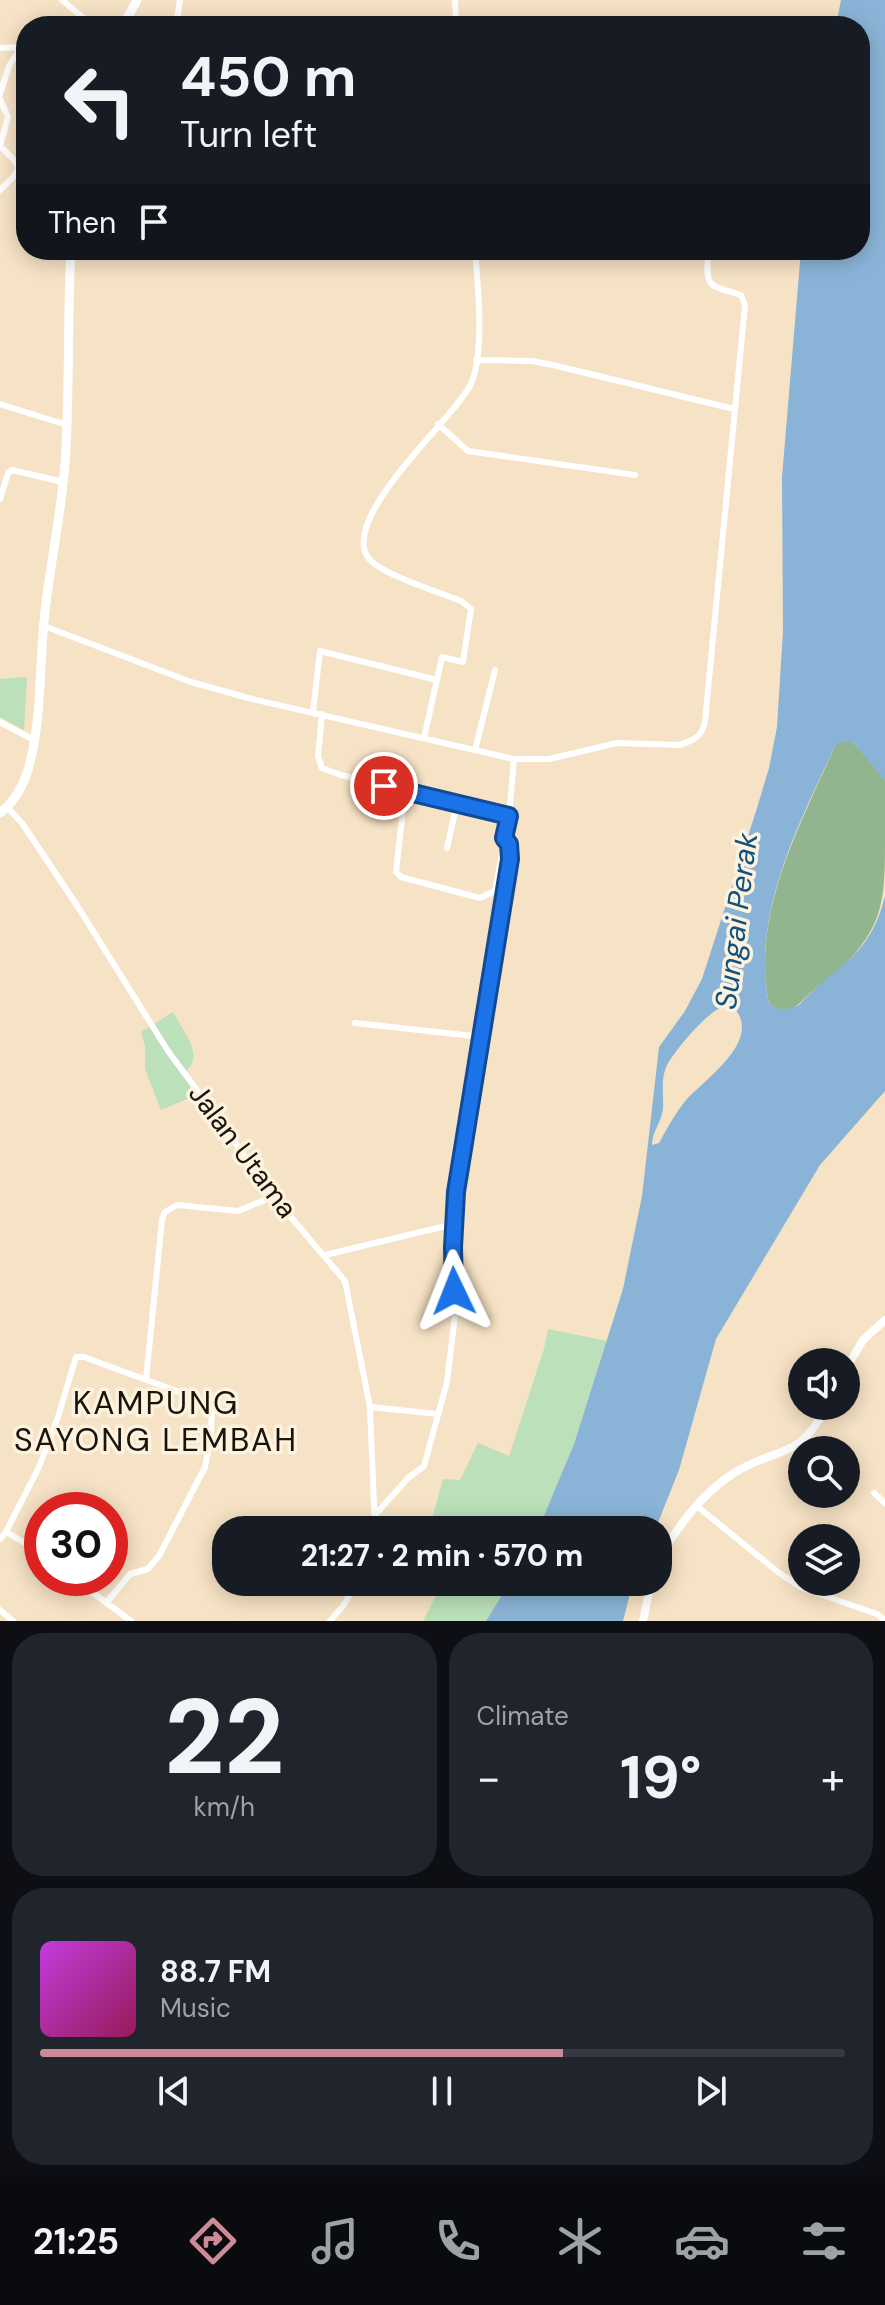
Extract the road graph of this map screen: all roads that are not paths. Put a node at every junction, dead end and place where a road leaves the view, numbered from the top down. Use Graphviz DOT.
graph roads {
  1 [pos="62,0"];
  2 [pos="81,16"];
  3 [pos="16,58"];
  4 [pos="0,97"];
  5 [pos="0,146"];
  6 [pos="16,162"];
  7 [pos="16,176"];
  8 [pos="0,190"];
  9 [pos="70,260"];
  10 [pos="476,260"];
  11 [pos="708,260"];
  12 [pos="476,360"];
  13 [pos="0,404"];
  14 [pos="734,409"];
  15 [pos="438,424"];
  16 [pos="67,425"];
  17 [pos="635,475"];
  18 [pos="63,482"];
  19 [pos="0,498"];
  20 [pos="44,626"];
  21 [pos="495,670"];
  22 [pos="437,680"];
  23 [pos="313,712"];
  24 [pos="322,714"];
  25 [pos="0,722"];
  26 [pos="424,738"];
  27 [pos="34,740"];
  28 [pos="475,750"];
  29 [pos="514,759"];
  30 [pos="405,791"];
  31 [pos="457,803"];
  32 [pos="4,810"];
  33 [pos="509,816"];
  34 [pos="504,838"];
  35 [pos="447,848"];
  36 [pos="355,1023"];
  37 [pos="483,1037"];
  38 [pos="272,1197"];
  39 [pos="454,1224"];
  40 [pos="325,1255"];
  41 [pos="885,1320"];
  42 [pos="858,1348"];
  43 [pos="146,1379"];
  44 [pos="370,1407"];
  45 [pos="438,1414"];
  46 [pos="820,1420"];
  47 [pos="874,1493"];
  48 [pos="885,1503"];
  49 [pos="698,1507"];
  50 [pos="376,1514"];
  51 [pos="6,1532"];
  52 [pos="672,1535"];
  53 [pos="0,1539"];
  54 [pos="24,1542"];
  55 [pos="97,1596"];
  56 [pos="349,1596"];
  57 [pos="648,1596"];
  58 [pos="106,1603"];
  59 [pos="0,1610"];
  60 [pos="885,1620"];
  61 [pos="13,1621"];
  62 [pos="131,1621"];
  63 [pos="330,1621"];
  64 [pos="643,1621"];
  1 -- 2 [label="street"];
  3 -- 4 [label="street"];
  4 -- 5 [label="street"];
  5 -- 6 [label="street"];
  7 -- 8 [label="street"];
  9 -- 16 [label="main road"];
  10 -- 12 [label="street"];
  11 -- 14 [label="street"];
  12 -- 14 [label="street"];
  12 -- 15 [label="street"];
  13 -- 16 [label="street"];
  14 -- 29 [label="street"];
  15 -- 17 [label="street"];
  15 -- 22 [label="street"];
  16 -- 18 [label="main road"];
  18 -- 19 [label="street"];
  18 -- 20 [label="main road"];
  20 -- 23 [label="street"];
  20 -- 27 [label="main road"];
  21 -- 28 [label="street"];
  22 -- 23 [label="street"];
  22 -- 26 [label="street"];
  23 -- 24 [label="street"];
  24 -- 26 [label="street"];
  24 -- 30 [label="street"];
  25 -- 27 [label="street"];
  26 -- 28 [label="street"];
  27 -- 32 [label="main road"];
  28 -- 29 [label="street"];
  29 -- 33 [label="street"];
  30 -- 31 [label="street"];
  30 -- 34 [label="street"];
  31 -- 33 [label="street"];
  31 -- 35 [label="street"];
  32 -- 38 [label="street, Jalan Utama"];
  33 -- 34 [label="street"];
  34 -- 37 [label="street"];
  36 -- 37 [label="street"];
  37 -- 39 [label="street"];
  38 -- 40 [label="street, Jalan Utama"];
  38 -- 43 [label="street"];
  39 -- 40 [label="street"];
  39 -- 45 [label="street"];
  40 -- 44 [label="street, Jalan Utama"];
  41 -- 42 [label="street"];
  43 -- 51 [label="street"];
  43 -- 58 [label="street"];
  44 -- 45 [label="street"];
  44 -- 50 [label="street, Jalan Utama"];
  45 -- 50 [label="street"];
  46 -- 49 [label="street"];
  47 -- 48 [label="street"];
  49 -- 52 [label="street"];
  49 -- 60 [label="street"];
  51 -- 53 [label="street"];
  51 -- 54 [label="street"];
  55 -- 58 [label="street"];
  56 -- 63 [label="street"];
  57 -- 64 [label="street"];
  58 -- 62 [label="street"];
  59 -- 61 [label="street"];
}
